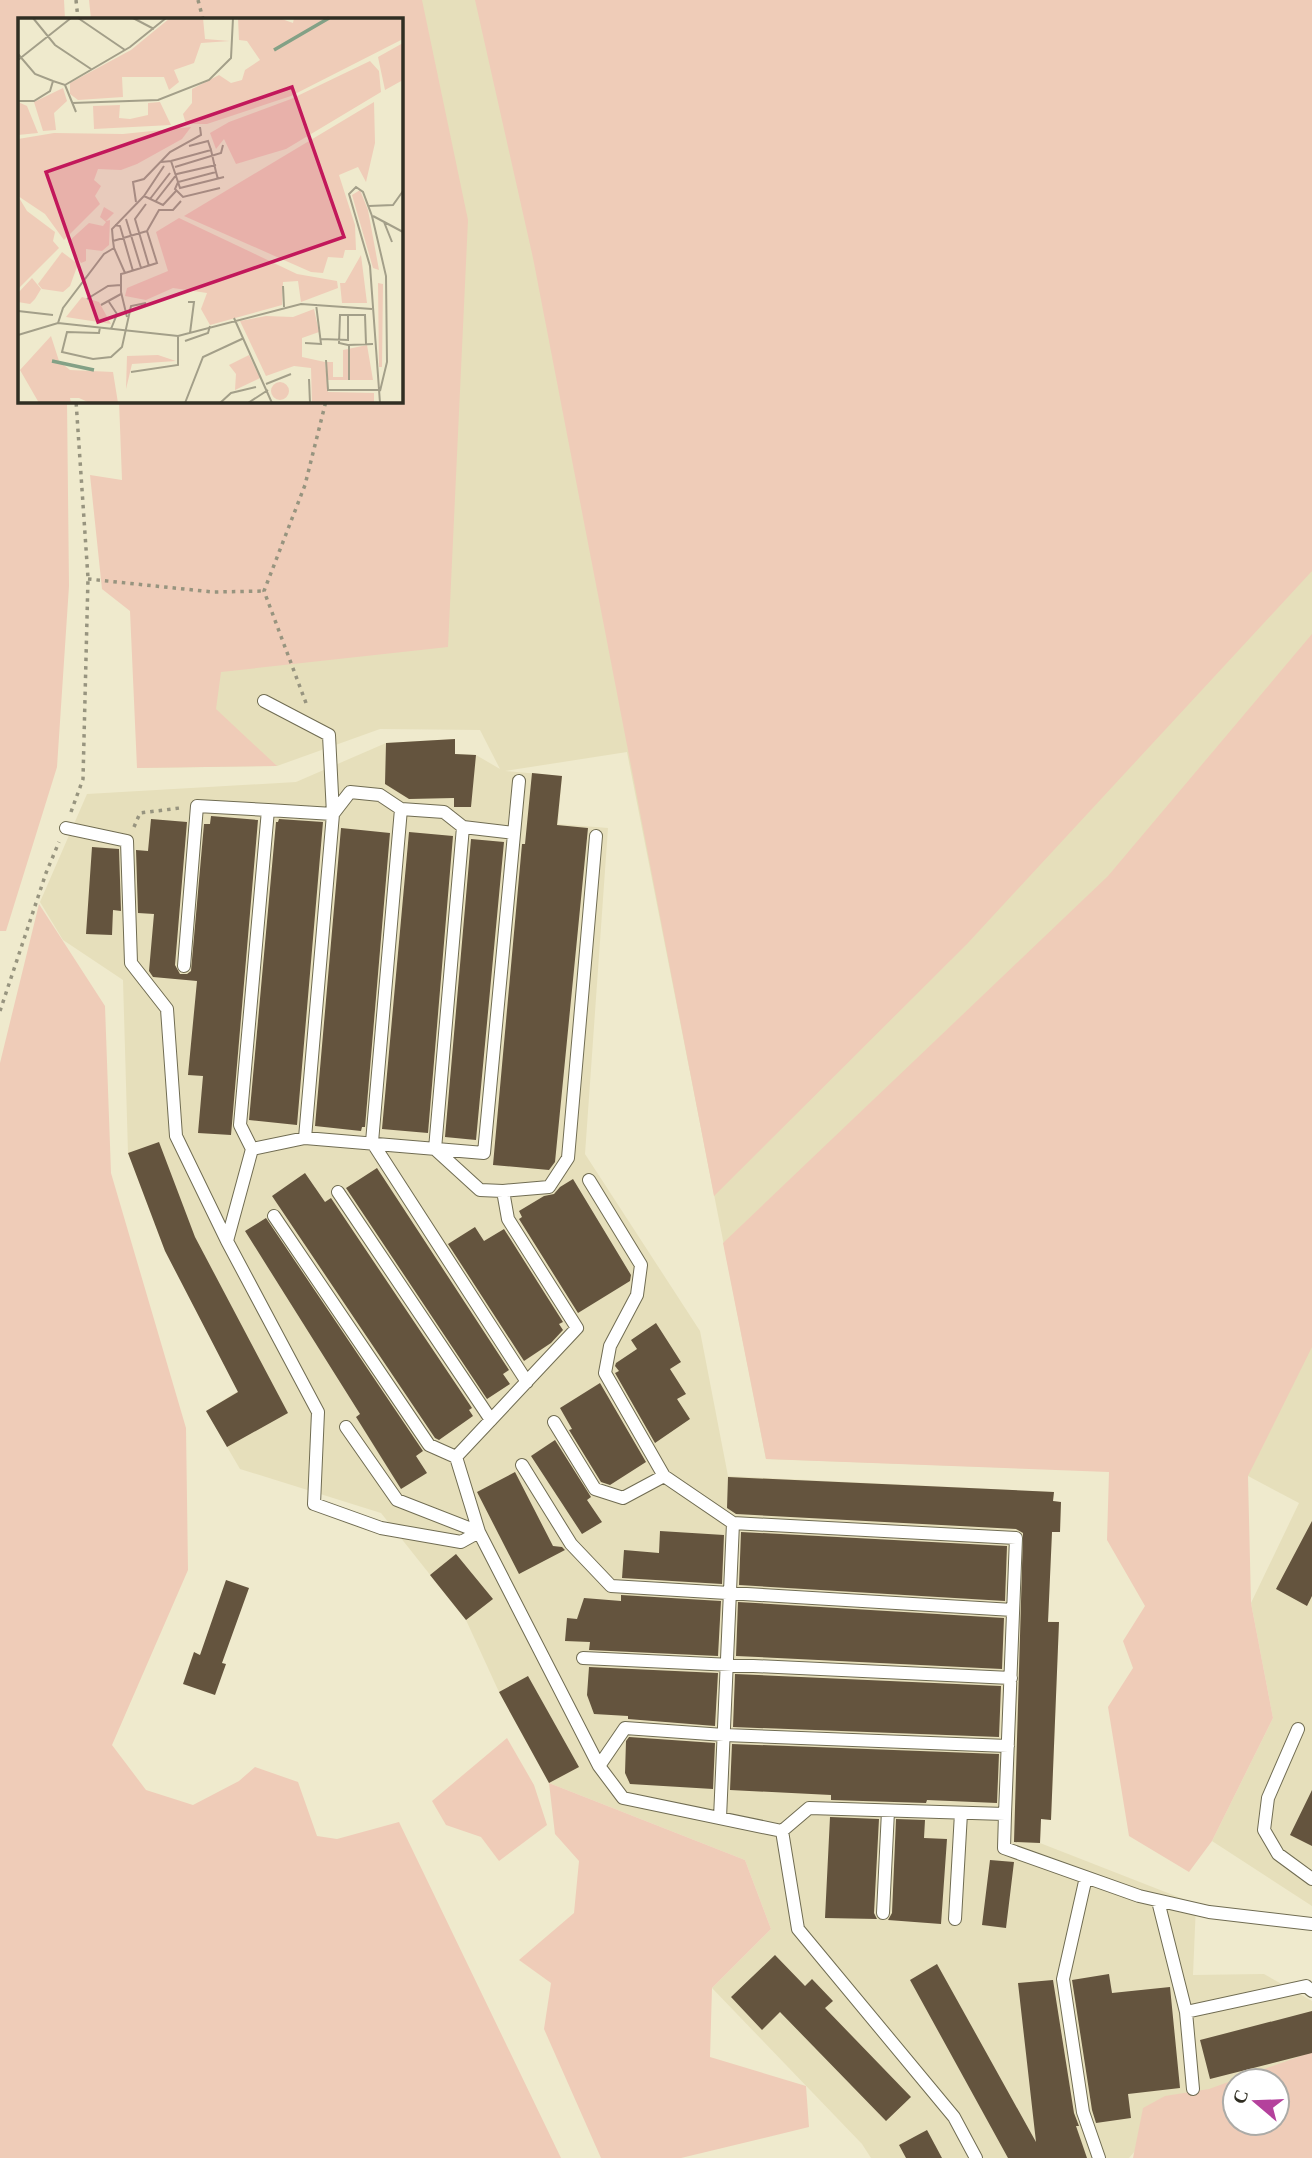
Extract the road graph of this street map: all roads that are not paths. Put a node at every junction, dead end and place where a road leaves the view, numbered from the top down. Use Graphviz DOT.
graph roads {
  1 [pos="264,701"];
  2 [pos="519,781"];
  3 [pos="401,809"];
  4 [pos="268,810"];
  5 [pos="333,814"];
  6 [pos="463,827"];
  7 [pos="65,828"];
  8 [pos="514,833"];
  9 [pos="596,836"];
  10 [pos="184,966"];
  11 [pos="305,1138"];
  12 [pos="372,1142"];
  13 [pos="252,1149"];
  14 [pos="435,1149"];
  15 [pos="589,1180"];
  16 [pos="503,1191"];
  17 [pos="338,1192"];
  18 [pos="274,1216"];
  19 [pos="228,1241"];
  20 [pos="527,1382"];
  21 [pos="491,1420"];
  22 [pos="554,1422"];
  23 [pos="346,1427"];
  24 [pos="456,1457"];
  25 [pos="522,1465"];
  26 [pos="664,1476"];
  27 [pos="733,1523"];
  28 [pos="480,1532"];
  29 [pos="730,1595"];
  30 [pos="1013,1610"];
  31 [pos="583,1658"];
  32 [pos="727,1665"];
  33 [pos="1011,1678"];
  34 [pos="1298,1729"];
  35 [pos="724,1735"];
  36 [pos="1009,1746"];
  37 [pos="599,1766"];
  38 [pos="888,1811"];
  39 [pos="961,1813"];
  40 [pos="1005,1815"];
  41 [pos="720,1818"];
  42 [pos="782,1831"];
  43 [pos="1086,1877"];
  44 [pos="1312,1879"];
  45 [pos="1158,1901"];
  46 [pos="883,1913"];
  47 [pos="955,1919"];
  48 [pos="1312,1924"];
  49 [pos="1312,1991"];
  50 [pos="1186,2012"];
  51 [pos="1193,2089"];
  52 [pos="976,2158"];
  53 [pos="1099,2158"];
  1 -- 5 [label="lane"];
  2 -- 8 [label="lane"];
  3 -- 5 [label="lane"];
  3 -- 6 [label="lane"];
  3 -- 12 [label="lane"];
  4 -- 5 [label="lane"];
  4 -- 10 [label="lane"];
  4 -- 13 [label="lane"];
  5 -- 11 [label="lane"];
  6 -- 8 [label="lane"];
  6 -- 14 [label="lane"];
  7 -- 19 [label="lane"];
  8 -- 14 [label="lane"];
  9 -- 16 [label="lane"];
  11 -- 12 [label="lane"];
  11 -- 13 [label="lane"];
  12 -- 14 [label="lane"];
  12 -- 20 [label="lane"];
  13 -- 19 [label="lane"];
  14 -- 16 [label="lane"];
  15 -- 26 [label="lane"];
  16 -- 20 [label="lane"];
  17 -- 21 [label="lane"];
  18 -- 24 [label="lane"];
  19 -- 28 [label="lane"];
  20 -- 21 [label="lane"];
  21 -- 24 [label="lane"];
  22 -- 26 [label="lane"];
  23 -- 28 [label="lane"];
  24 -- 28 [label="lane"];
  25 -- 29 [label="lane"];
  26 -- 27 [label="lane"];
  27 -- 29 [label="lane"];
  27 -- 30 [label="lane"];
  28 -- 37 [label="lane"];
  29 -- 30 [label="lane"];
  29 -- 32 [label="lane"];
  30 -- 33 [label="lane"];
  31 -- 32 [label="lane"];
  32 -- 33 [label="lane"];
  32 -- 35 [label="lane"];
  33 -- 36 [label="lane"];
  34 -- 44 [label="lane"];
  35 -- 36 [label="lane"];
  35 -- 37 [label="lane"];
  35 -- 41 [label="lane"];
  36 -- 40 [label="lane"];
  37 -- 41 [label="lane"];
  38 -- 39 [label="lane"];
  38 -- 42 [label="lane"];
  38 -- 46 [label="lane"];
  39 -- 40 [label="lane"];
  39 -- 47 [label="lane"];
  40 -- 43 [label="lane"];
  41 -- 42 [label="lane"];
  42 -- 52 [label="lane"];
  43 -- 45 [label="lane"];
  43 -- 53 [label="lane"];
  45 -- 48 [label="lane"];
  45 -- 50 [label="lane"];
  49 -- 50 [label="lane"];
  50 -- 51 [label="lane"];
}
